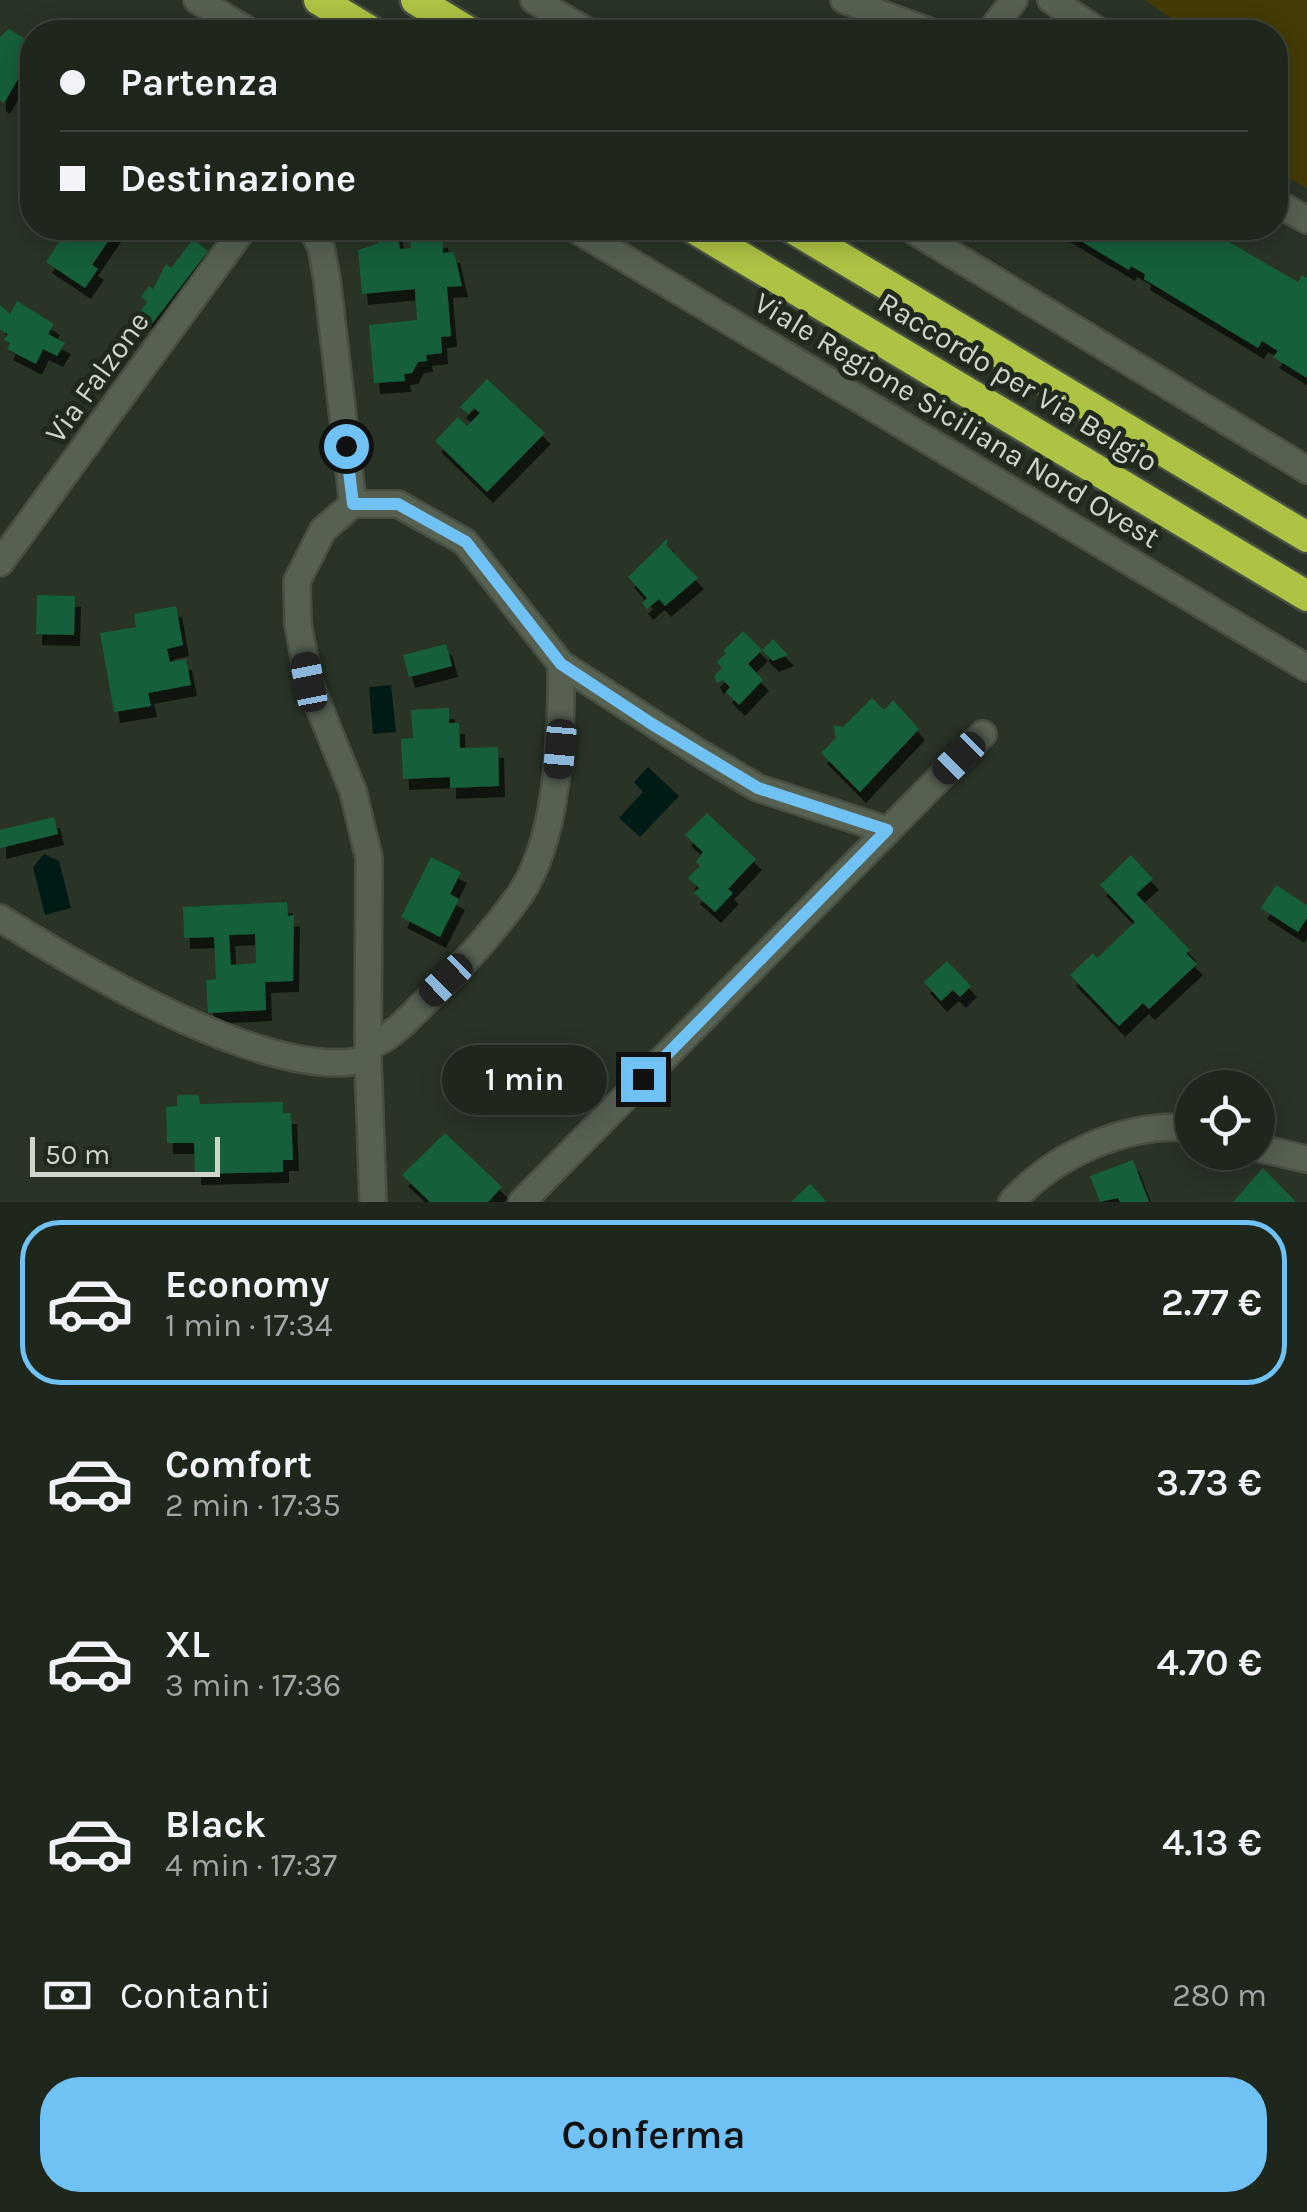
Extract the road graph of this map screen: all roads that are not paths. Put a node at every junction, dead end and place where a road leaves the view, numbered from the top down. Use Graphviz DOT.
graph roads {
  1 [pos="197,0"];
  2 [pos="319,0"];
  3 [pos="416,0"];
  4 [pos="534,0"];
  5 [pos="844,0"];
  6 [pos="1051,0"];
  7 [pos="230,20"];
  8 [pos="352,20"];
  9 [pos="449,20"];
  10 [pos="568,20"];
  11 [pos="898,20"];
  12 [pos="1082,20"];
  13 [pos="235,240"];
  14 [pos="319,240"];
  15 [pos="594,240"];
  16 [pos="714,240"];
  17 [pos="812,240"];
  18 [pos="928,240"];
  19 [pos="1307,470"];
  20 [pos="353,504"];
  21 [pos="1307,537"];
  22 [pos="0,563"];
  23 [pos="1307,596"];
  24 [pos="561,664"];
  25 [pos="1307,668"];
  26 [pos="983,734"];
  27 [pos="887,830"];
  28 [pos="0,918"];
  29 [pos="368,1053"];
  30 [pos="1175,1126"];
  31 [pos="1275,1152"];
  32 [pos="1307,1159"];
  33 [pos="373,1202"];
  34 [pos="522,1202"];
  35 [pos="1012,1202"];
  1 -- 7 [label="street"];
  2 -- 8 [label="highway"];
  3 -- 9 [label="highway"];
  4 -- 10 [label="street"];
  5 -- 11 [label="street"];
  6 -- 12 [label="street"];
  13 -- 22 [label="street, Via Falzone"];
  14 -- 20 [label="street"];
  15 -- 25 [label="street, Viale Regione Siciliana Nord Ovest"];
  16 -- 23 [label="highway, Raccordo per Via Belgio"];
  17 -- 21 [label="highway, Raccordo per Via Belgio"];
  18 -- 19 [label="street"];
  20 -- 24 [label="street"];
  20 -- 29 [label="street"];
  24 -- 27 [label="street"];
  24 -- 29 [label="street"];
  26 -- 27 [label="street"];
  27 -- 34 [label="street"];
  28 -- 29 [label="street"];
  29 -- 33 [label="street"];
  30 -- 35 [label="street"];
  31 -- 32 [label="street"];
}
